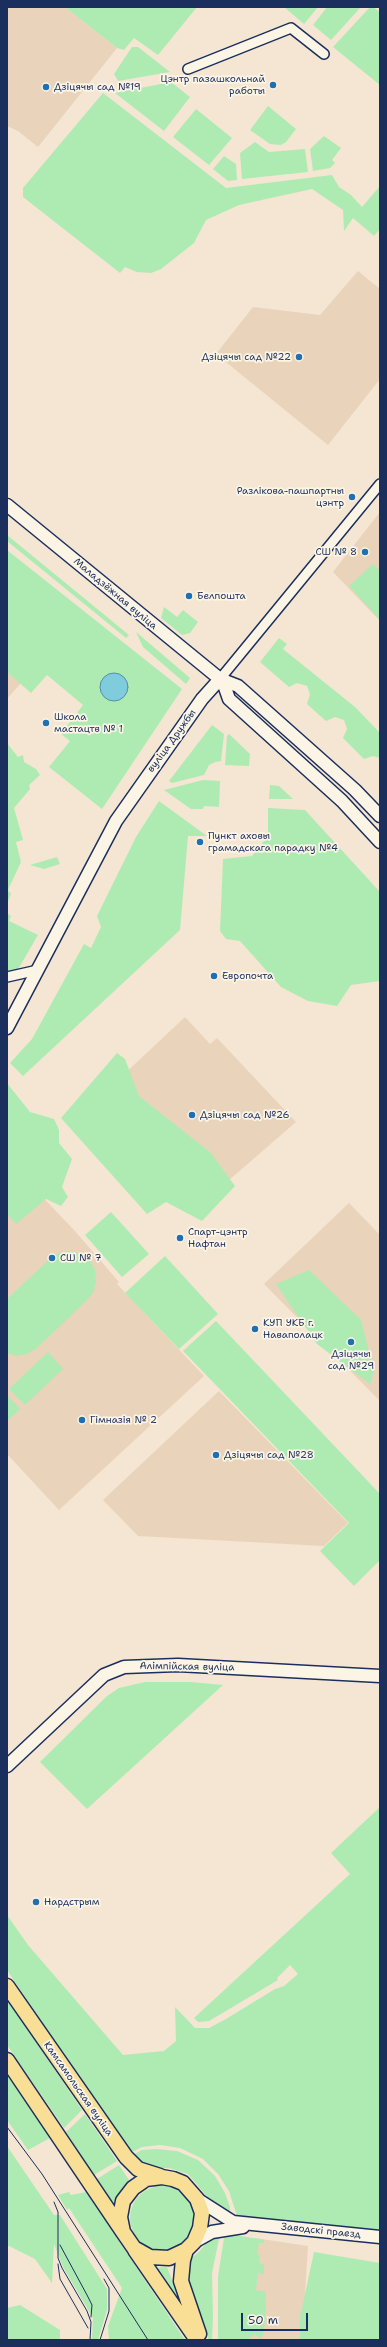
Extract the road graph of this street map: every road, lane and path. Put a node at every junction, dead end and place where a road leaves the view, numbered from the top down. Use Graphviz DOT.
graph roads {
  1 [pos="324,54"];
  2 [pos="188,69"];
  3 [pos="380,484"];
  4 [pos="7,505"];
  5 [pos="221,681"];
  6 [pos="380,816"];
  7 [pos="380,842"];
  8 [pos="38,970"];
  9 [pos="7,977"];
  10 [pos="7,1027"];
  11 [pos="380,1676"];
  12 [pos="7,1766"];
  13 [pos="7,1986"];
  14 [pos="7,2060"];
  15 [pos="162,2177"];
  16 [pos="197,2199"];
  17 [pos="262,2225"];
  18 [pos="123,2232"];
  19 [pos="380,2237"];
  20 [pos="190,2246"];
  21 [pos="134,2248"];
  22 [pos="197,2340"];
  23 [pos="201,2340"];
  1 -- 2 [label="street"];
  3 -- 5 [label="street, вуліца Дружбы"];
  4 -- 5 [label="street, Маладзёжная вуліца"];
  5 -- 6 [label="street, Маладзёжная вуліца"];
  5 -- 7 [label="street, Маладзёжная вуліца"];
  5 -- 8 [label="street, вуліца Дружбы"];
  8 -- 9 [label="street"];
  8 -- 10 [label="street, вуліца Дружбы"];
  11 -- 12 [label="street, Алімпійская вуліца"];
  13 -- 15 [label="main road, Камсамольская вуліца"];
  14 -- 18 [label="main road"];
  15 -- 16 [label="main road"];
  15 -- 18 [label="main road"];
  16 -- 17 [label="street"];
  16 -- 20 [label="main road"];
  17 -- 19 [label="street, Заводскі праезд"];
  17 -- 20 [label="street"];
  18 -- 21 [label="main road"];
  20 -- 21 [label="main road"];
  20 -- 23 [label="main road"];
  21 -- 22 [label="main road"];
}
